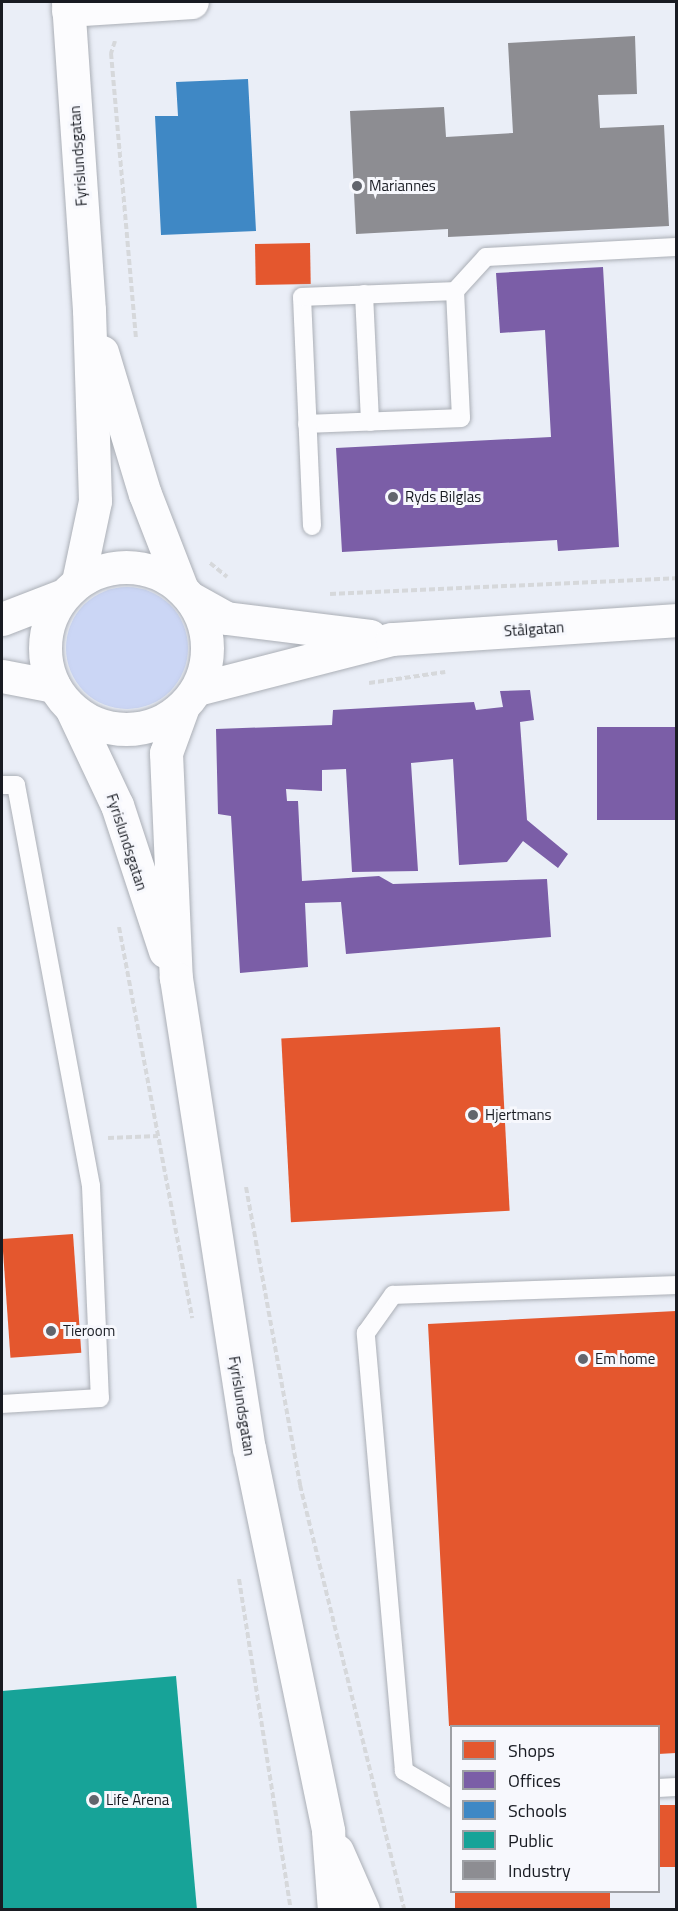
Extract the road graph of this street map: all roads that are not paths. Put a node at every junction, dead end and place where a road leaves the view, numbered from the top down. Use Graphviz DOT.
graph roads {
  1 [pos="192,2"];
  2 [pos="68,6"];
  3 [pos="676,247"];
  4 [pos="455,291"];
  5 [pos="364,294"];
  6 [pos="89,310"];
  7 [pos="370,422"];
  8 [pos="307,424"];
  9 [pos="312,526"];
  10 [pos="71,588"];
  11 [pos="187,593"];
  12 [pos="2,619"];
  13 [pos="676,620"];
  14 [pos="393,639"];
  15 [pos="2,676"];
  16 [pos="63,698"];
  17 [pos="190,699"];
  18 [pos="2,785"];
  19 [pos="176,978"];
  20 [pos="676,1285"];
  21 [pos="2,1404"];
  22 [pos="676,1786"];
  23 [pos="660,1788"];
  24 [pos="450,1798"];
  25 [pos="328,1831"];
  26 [pos="334,1910"];
  27 [pos="363,1910"];
  1 -- 2 [label="main road"];
  2 -- 6 [label="main road, Fyrislundsgatan"];
  3 -- 4 [label="lane"];
  4 -- 5 [label="lane"];
  4 -- 7 [label="lane"];
  5 -- 7 [label="lane"];
  5 -- 8 [label="lane"];
  6 -- 10 [label="main road, Fyrislundsgatan"];
  6 -- 11 [label="main road, Fyrislundsgatan"];
  7 -- 8 [label="lane"];
  8 -- 9 [label="lane"];
  10 -- 11 [label="main road"];
  10 -- 12 [label="main road"];
  10 -- 16 [label="main road"];
  11 -- 14 [label="main road, Stålgatan"];
  11 -- 17 [label="main road"];
  13 -- 14 [label="main road, Stålgatan"];
  14 -- 17 [label="main road, Stålgatan"];
  15 -- 16 [label="main road"];
  16 -- 17 [label="main road"];
  16 -- 19 [label="main road, Fyrislundsgatan"];
  17 -- 19 [label="main road, Fyrislundsgatan"];
  18 -- 21 [label="lane"];
  19 -- 25 [label="main road, Fyrislundsgatan"];
  20 -- 24 [label="lane"];
  22 -- 23 [label="lane"];
  25 -- 26 [label="main road, Fyrislundsgatan"];
  25 -- 27 [label="main road, Fyrislundsgatan"];
}
